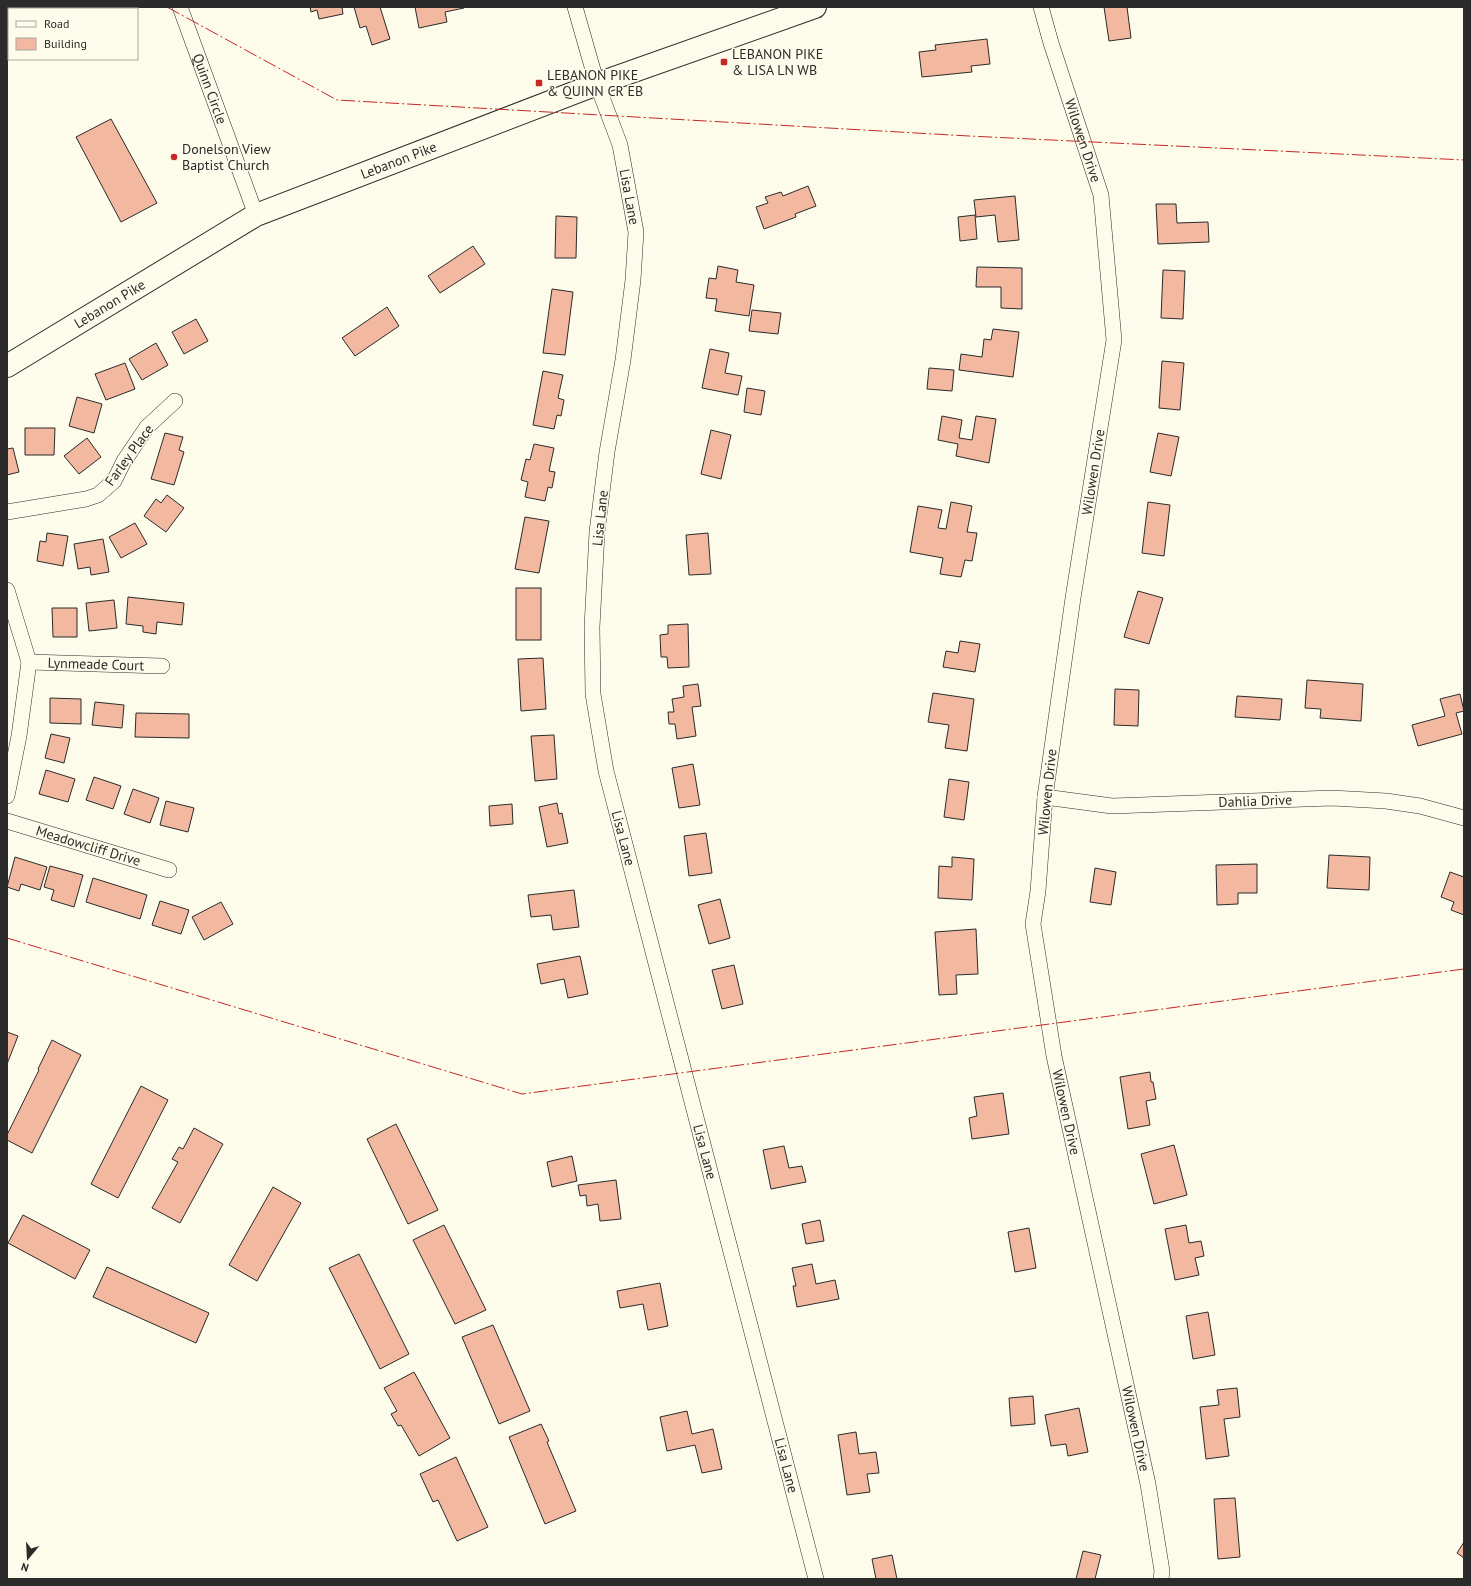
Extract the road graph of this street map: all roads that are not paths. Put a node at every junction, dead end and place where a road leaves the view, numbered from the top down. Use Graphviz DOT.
graph roads {
  1 [pos="180,7"];
  2 [pos="574,7"];
  3 [pos="815,7"];
  4 [pos="1041,7"];
  5 [pos="597,84"];
  6 [pos="256,215"];
  7 [pos="7,366"];
  8 [pos="176,401"];
  9 [pos="7,512"];
  10 [pos="7,590"];
  11 [pos="29,662"];
  12 [pos="162,666"];
  13 [pos="7,796"];
  14 [pos="1045,797"];
  15 [pos="1464,818"];
  16 [pos="7,821"];
  17 [pos="169,870"];
  18 [pos="816,1579"];
  19 [pos="1161,1579"];
  1 -- 6 [label="street, Quinn Circle"];
  2 -- 5 [label="street"];
  3 -- 5 [label="main road, Lebanon Pike"];
  4 -- 14 [label="street, Wilowen Drive"];
  5 -- 6 [label="main road, Lebanon Pike"];
  5 -- 18 [label="street, Lisa Lane"];
  6 -- 7 [label="main road, Lebanon Pike"];
  8 -- 9 [label="street, Farley Place"];
  10 -- 11 [label="street"];
  11 -- 12 [label="street, Lynmeade Court"];
  11 -- 13 [label="street"];
  14 -- 15 [label="street, Dahlia Drive"];
  14 -- 19 [label="street, Wilowen Drive"];
  16 -- 17 [label="street, Meadowcliff Drive"];
}
